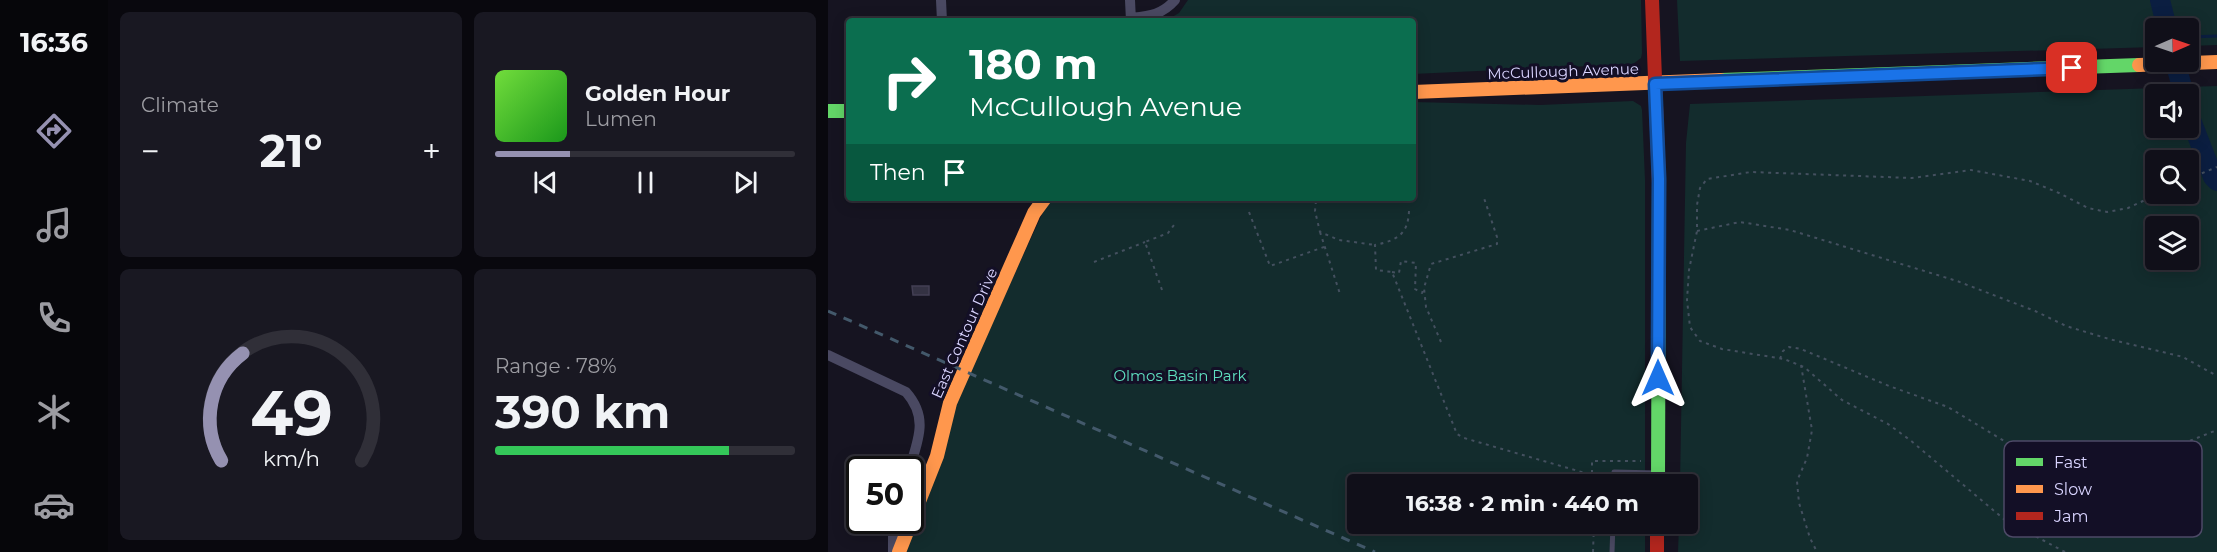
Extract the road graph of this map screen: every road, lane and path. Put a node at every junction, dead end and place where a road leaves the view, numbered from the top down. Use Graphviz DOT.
graph roads {
  1 [pos="941,0"];
  2 [pos="1130,0"];
  3 [pos="1175,0"];
  4 [pos="1652,0"];
  5 [pos="942,18"];
  6 [pos="1131,18"];
  7 [pos="1141,18"];
  8 [pos="2213,62"];
  9 [pos="1655,84"];
  10 [pos="1416,92"];
  11 [pos="828,111"];
  12 [pos="846,111"];
  13 [pos="2217,167"];
  14 [pos="2199,174"];
  15 [pos="1483,195"];
  16 [pos="2145,200"];
  17 [pos="1043,201"];
  18 [pos="1316,201"];
  19 [pos="1409,211"];
  20 [pos="1249,212"];
  21 [pos="1174,225"];
  22 [pos="1697,231"];
  23 [pos="1320,232"];
  24 [pos="1145,242"];
  25 [pos="1375,245"];
  26 [pos="1324,247"];
  27 [pos="1094,262"];
  28 [pos="1392,272"];
  29 [pos="1424,288"];
  30 [pos="1162,290"];
  31 [pos="1340,294"];
  32 [pos="1441,342"];
  33 [pos="828,355"];
  34 [pos="1780,359"];
  35 [pos="1801,366"];
  36 [pos="2217,376"];
  37 [pos="2217,430"];
  38 [pos="2004,441"];
  39 [pos="2188,441"];
  40 [pos="914,456"];
  41 [pos="1641,461"];
  42 [pos="1589,474"];
  43 [pos="1592,474"];
  44 [pos="1658,474"];
  45 [pos="2004,519"];
  46 [pos="893,534"];
  47 [pos="1594,534"];
  48 [pos="1613,534"];
  49 [pos="1657,534"];
  50 [pos="2036,537"];
  51 [pos="2062,551"];
  52 [pos="893,552"];
  53 [pos="899,552"];
  54 [pos="1593,552"];
  55 [pos="1612,552"];
  56 [pos="1657,552"];
  57 [pos="1817,552"];
  1 -- 5 [label="street"];
  2 -- 6 [label="street"];
  3 -- 7 [label="street"];
  4 -- 9 [label="main road"];
  8 -- 9 [label="main road, McCullough Avenue"];
  9 -- 10 [label="main road, McCullough Avenue"];
  9 -- 44 [label="main road"];
  11 -- 12 [label="main road"];
  13 -- 14 [label="path"];
  15 -- 29 [label="path"];
  16 -- 22 [label="path"];
  17 -- 53 [label="main road, East Contour Drive"];
  18 -- 23 [label="path"];
  19 -- 25 [label="path"];
  20 -- 26 [label="path"];
  21 -- 24 [label="path"];
  22 -- 34 [label="path"];
  22 -- 36 [label="path"];
  23 -- 25 [label="path"];
  23 -- 26 [label="path"];
  24 -- 27 [label="path"];
  24 -- 30 [label="path"];
  25 -- 28 [label="path"];
  26 -- 31 [label="path"];
  28 -- 29 [label="path"];
  28 -- 42 [label="path"];
  29 -- 32 [label="path"];
  33 -- 40 [label="street"];
  34 -- 35 [label="path"];
  34 -- 38 [label="path"];
  35 -- 45 [label="path"];
  35 -- 57 [label="path"];
  37 -- 39 [label="path"];
  41 -- 43 [label="path"];
  46 -- 52 [label="street"];
  47 -- 54 [label="path"];
  48 -- 55 [label="lane"];
  49 -- 56 [label="main road"];
  50 -- 51 [label="path"];
}
